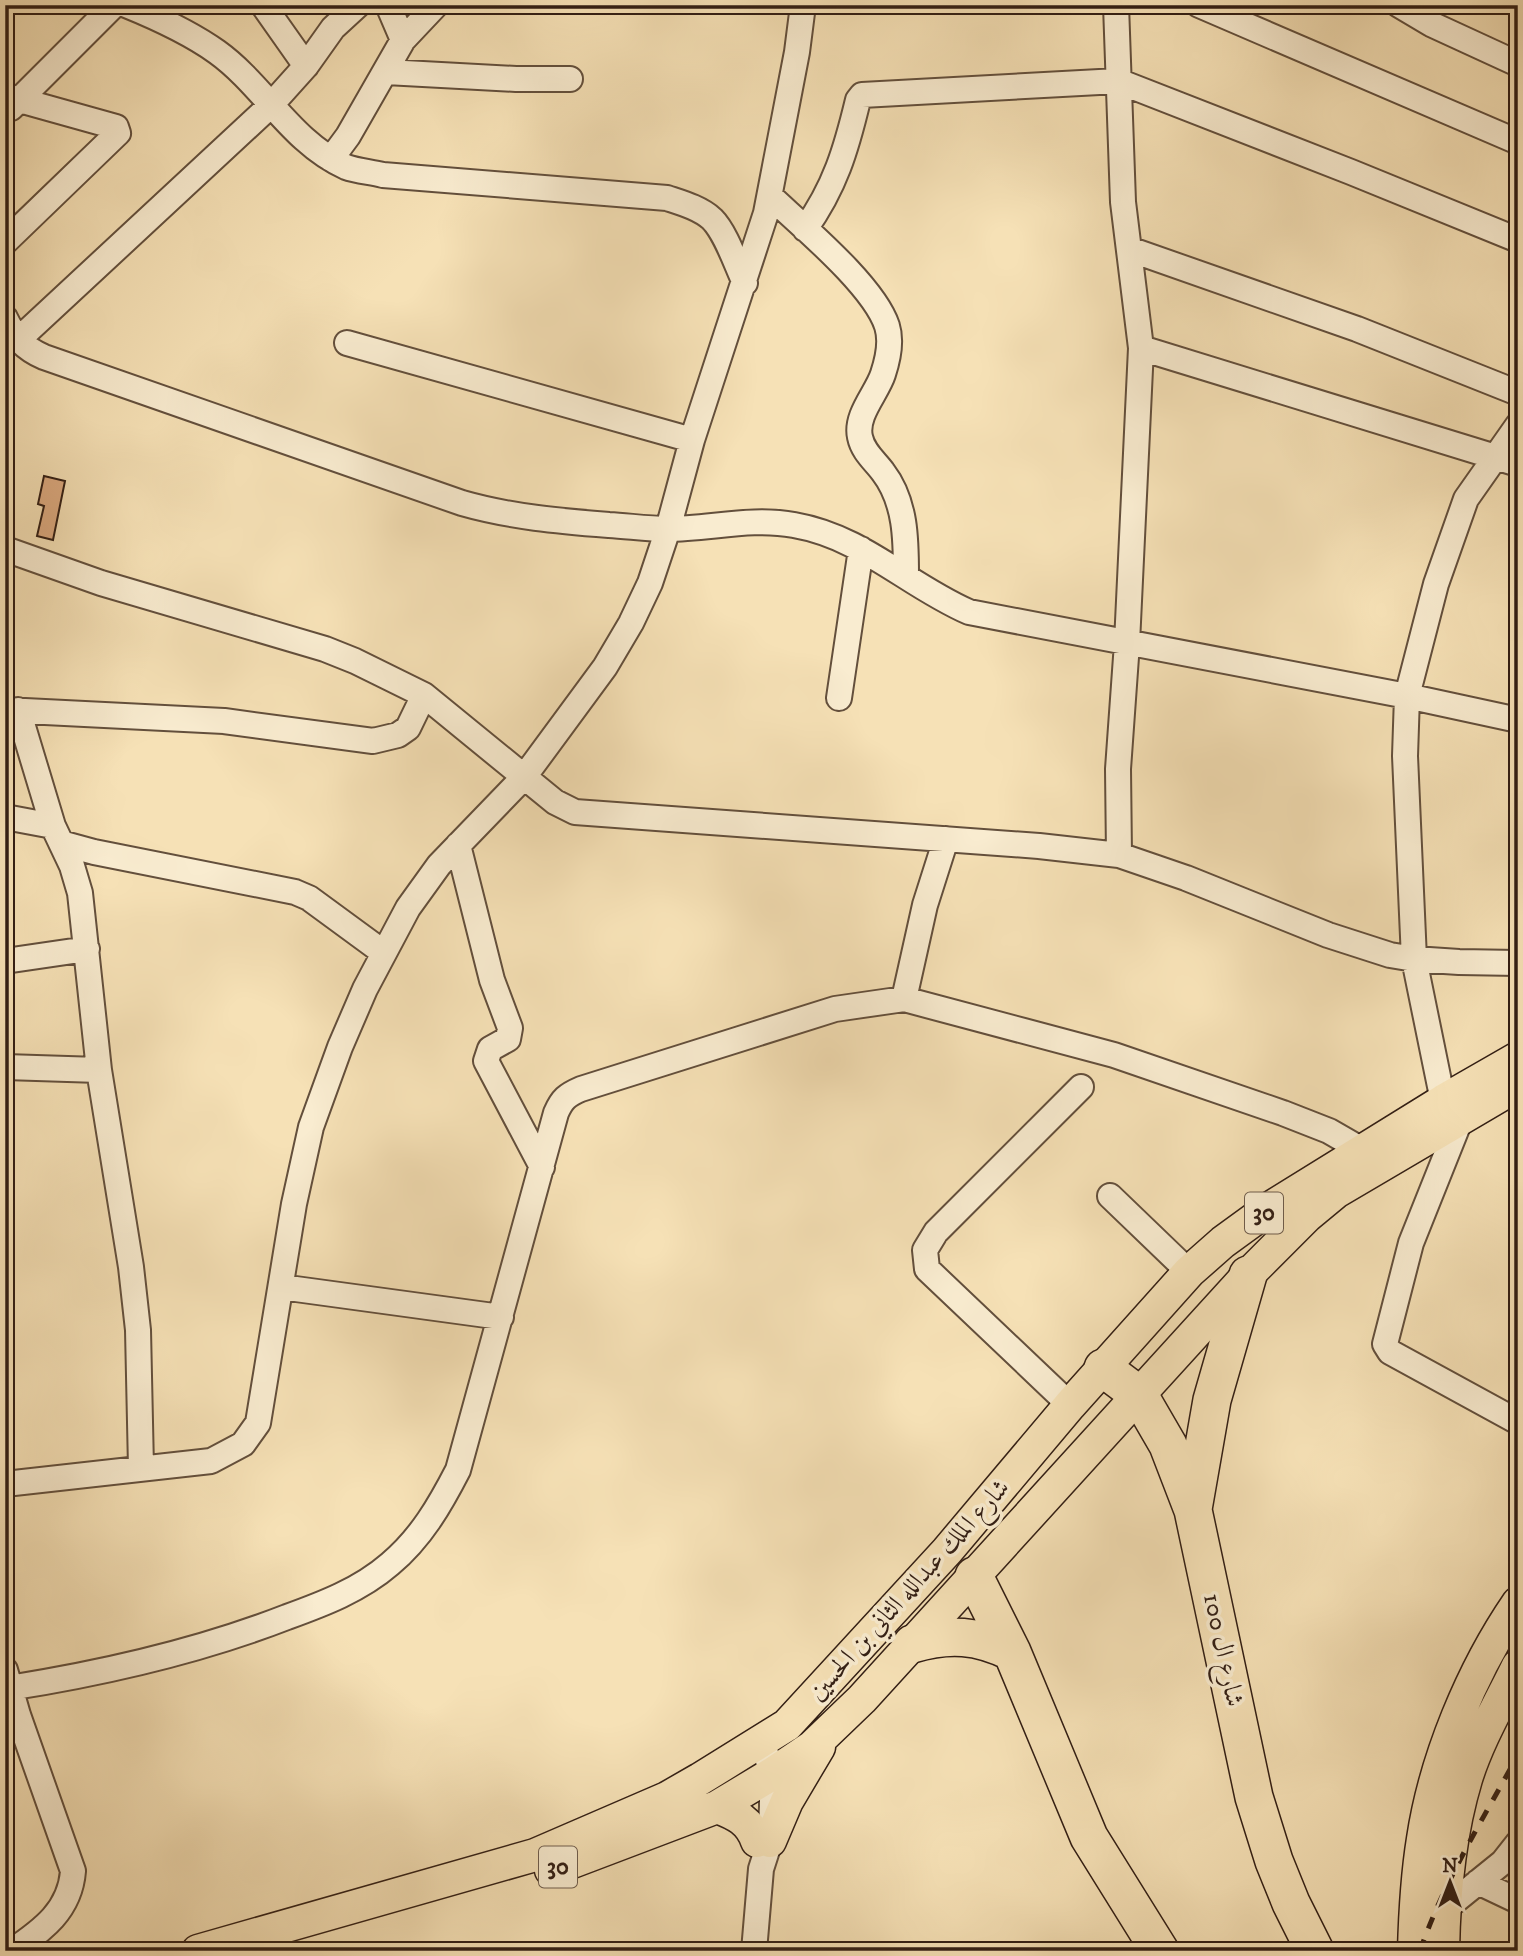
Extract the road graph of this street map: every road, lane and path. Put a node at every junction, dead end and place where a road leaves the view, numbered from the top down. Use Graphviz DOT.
graph roads {
  1 [pos="114,5"];
  2 [pos="126,5"];
  3 [pos="263,5"];
  4 [pos="358,5"];
  5 [pos="388,5"];
  6 [pos="436,5"];
  7 [pos="803,5"];
  8 [pos="1116,5"];
  9 [pos="1199,5"];
  10 [pos="1399,5"];
  11 [pos="403,40"];
  12 [pos="1518,64"];
  13 [pos="306,66"];
  14 [pos="386,72"];
  15 [pos="570,79"];
  16 [pos="1118,81"];
  17 [pos="10,103"];
  18 [pos="271,105"];
  19 [pos="1518,142"];
  20 [pos="331,159"];
  21 [pos="770,196"];
  22 [pos="805,229"];
  23 [pos="1518,240"];
  24 [pos="5,242"];
  25 [pos="1129,249"];
  26 [pos="745,283"];
  27 [pos="5,318"];
  28 [pos="18,340"];
  29 [pos="347,343"];
  30 [pos="1141,348"];
  31 [pos="1518,393"];
  32 [pos="1518,425"];
  33 [pos="692,440"];
  34 [pos="1493,457"];
  35 [pos="1518,464"];
  36 [pos="668,529"];
  37 [pos="861,549"];
  38 [pos="5,550"];
  39 [pos="906,575"];
  40 [pos="1127,643"];
  41 [pos="424,695"];
  42 [pos="1406,696"];
  43 [pos="839,698"];
  44 [pos="12,710"];
  45 [pos="1518,720"];
  46 [pos="524,777"];
  47 [pos="5,817"];
  48 [pos="57,834"];
  49 [pos="946,839"];
  50 [pos="458,845"];
  51 [pos="1119,855"];
  52 [pos="88,949"];
  53 [pos="384,953"];
  54 [pos="1414,959"];
  55 [pos="5,961"];
  56 [pos="1518,963"];
  57 [pos="904,999"];
  58 [pos="1518,1058"];
  59 [pos="5,1067"];
  60 [pos="99,1070"];
  61 [pos="1518,1085"];
  62 [pos="1081,1087"];
  63 [pos="1452,1109"];
  64 [pos="1363,1150"];
  65 [pos="542,1167"];
  66 [pos="1110,1196"];
  67 [pos="1189,1272"];
  68 [pos="1248,1275"];
  69 [pos="281,1287"];
  70 [pos="501,1317"];
  71 [pos="1103,1368"];
  72 [pos="1139,1395"];
  73 [pos="1070,1405"];
  74 [pos="1518,1422"];
  75 [pos="141,1468"];
  76 [pos="5,1484"];
  77 [pos="1193,1510"];
  78 [pos="947,1550"];
  79 [pos="974,1576"];
  80 [pos="1518,1603"];
  81 [pos="912,1644"];
  82 [pos="1012,1651"];
  83 [pos="1518,1666"];
  84 [pos="7,1679"];
  85 [pos="827,1734"];
  86 [pos="754,1745"];
  87 [pos="765,1778"];
  88 [pos="717,1807"];
  89 [pos="1518,1843"];
  90 [pos="763,1850"];
  91 [pos="1478,1882"];
  92 [pos="1518,1901"];
  93 [pos="1444,1911"];
  94 [pos="1409,1945"];
  95 [pos="12,1951"];
  96 [pos="198,1951"];
  97 [pos="267,1951"];
  98 [pos="754,1951"];
  99 [pos="1160,1951"];
  100 [pos="1315,1951"];
  101 [pos="1443,1951"];
  1 -- 17 [label="street"];
  2 -- 18 [label="street"];
  3 -- 13 [label="street"];
  4 -- 13 [label="street"];
  5 -- 11 [label="street"];
  6 -- 11 [label="street"];
  7 -- 21 [label="street"];
  8 -- 16 [label="street"];
  9 -- 19 [label="street"];
  10 -- 12 [label="street"];
  11 -- 14 [label="street"];
  13 -- 18 [label="street"];
  14 -- 15 [label="street"];
  14 -- 20 [label="street"];
  16 -- 22 [label="street"];
  16 -- 23 [label="street"];
  16 -- 25 [label="street"];
  17 -- 24 [label="street"];
  18 -- 20 [label="street"];
  18 -- 28 [label="street"];
  20 -- 26 [label="street"];
  21 -- 22 [label="street"];
  21 -- 26 [label="street"];
  22 -- 39 [label="street"];
  25 -- 30 [label="street"];
  25 -- 31 [label="street"];
  26 -- 33 [label="street"];
  27 -- 28 [label="street"];
  28 -- 36 [label="street"];
  29 -- 33 [label="street"];
  30 -- 34 [label="street"];
  30 -- 40 [label="street"];
  32 -- 34 [label="street"];
  33 -- 36 [label="street"];
  34 -- 35 [label="street"];
  34 -- 42 [label="street"];
  36 -- 37 [label="street"];
  36 -- 46 [label="street"];
  37 -- 39 [label="street"];
  37 -- 43 [label="street"];
  38 -- 41 [label="street"];
  39 -- 40 [label="street"];
  40 -- 42 [label="street"];
  40 -- 51 [label="street"];
  41 -- 44 [label="street"];
  41 -- 46 [label="street"];
  42 -- 45 [label="street"];
  42 -- 54 [label="street"];
  44 -- 48 [label="street"];
  46 -- 49 [label="street"];
  46 -- 50 [label="street"];
  47 -- 48 [label="street"];
  48 -- 52 [label="street"];
  48 -- 53 [label="street"];
  49 -- 51 [label="street"];
  49 -- 57 [label="street"];
  50 -- 53 [label="street"];
  50 -- 65 [label="street"];
  51 -- 54 [label="street"];
  52 -- 55 [label="street"];
  52 -- 60 [label="street"];
  53 -- 69 [label="street"];
  54 -- 56 [label="street"];
  54 -- 63 [label="street"];
  57 -- 64 [label="street"];
  57 -- 65 [label="street"];
  58 -- 63 [label="main road, شارع الملك عبدالله الثاني بن الحسين / 30"];
  59 -- 60 [label="street"];
  60 -- 75 [label="street"];
  61 -- 63 [label="main road, شارع الملك عبدالله الثاني بن الحسين / 30"];
  62 -- 73 [label="street"];
  63 -- 64 [label="main road, شارع الملك عبدالله الثاني بن الحسين / 30"];
  63 -- 68 [label="main road, شارع الملك عبدالله الثاني بن الحسين / 30"];
  63 -- 74 [label="street"];
  64 -- 67 [label="main road, شارع الملك عبدالله الثاني بن الحسين / 30"];
  65 -- 70 [label="street"];
  66 -- 67 [label="street"];
  67 -- 71 [label="main road, شارع الملك عبدالله الثاني بن الحسين / 30"];
  68 -- 72 [label="main road, شارع الملك عبدالله الثاني بن الحسين / 30"];
  68 -- 77 [label="highway"];
  69 -- 70 [label="street"];
  69 -- 75 [label="street"];
  70 -- 84 [label="street"];
  71 -- 72 [label="highway, شارع ال 100"];
  71 -- 73 [label="main road, شارع الملك عبدالله الثاني بن الحسين / 30"];
  72 -- 77 [label="highway, شارع ال 100"];
  72 -- 79 [label="main road, شارع الملك عبدالله الثاني بن الحسين / 30"];
  73 -- 78 [label="main road, شارع الملك عبدالله الثاني بن الحسين / 30"];
  75 -- 76 [label="street"];
  77 -- 100 [label="highway, شارع ال 100"];
  78 -- 79 [label="main road"];
  78 -- 86 [label="main road, شارع الملك عبدالله الثاني بن الحسين / 30"];
  79 -- 81 [label="main road, شارع الملك عبدالله الثاني بن الحسين / 30"];
  79 -- 82 [label="highway"];
  80 -- 94 [label="main road"];
  81 -- 82 [label="highway"];
  81 -- 85 [label="main road, شارع الملك عبدالله الثاني بن الحسين / 30"];
  82 -- 99 [label="highway"];
  83 -- 93 [label="main road"];
  84 -- 95 [label="street"];
  85 -- 87 [label="main road, شارع الملك عبدالله الثاني بن الحسين / 30"];
  85 -- 90 [label="main road"];
  86 -- 87 [label="street"];
  86 -- 96 [label="main road, شارع الملك عبدالله الثاني بن الحسين / 30"];
  87 -- 88 [label="main road, شارع الملك عبدالله الثاني بن الحسين / 30"];
  87 -- 90 [label="street"];
  88 -- 90 [label="main road"];
  88 -- 97 [label="main road, شارع الملك عبدالله الثاني بن الحسين / 30"];
  89 -- 91 [label="street"];
  90 -- 98 [label="street"];
  91 -- 92 [label="street"];
  91 -- 93 [label="street"];
  93 -- 94 [label="street"];
  93 -- 101 [label="main road"];
}
